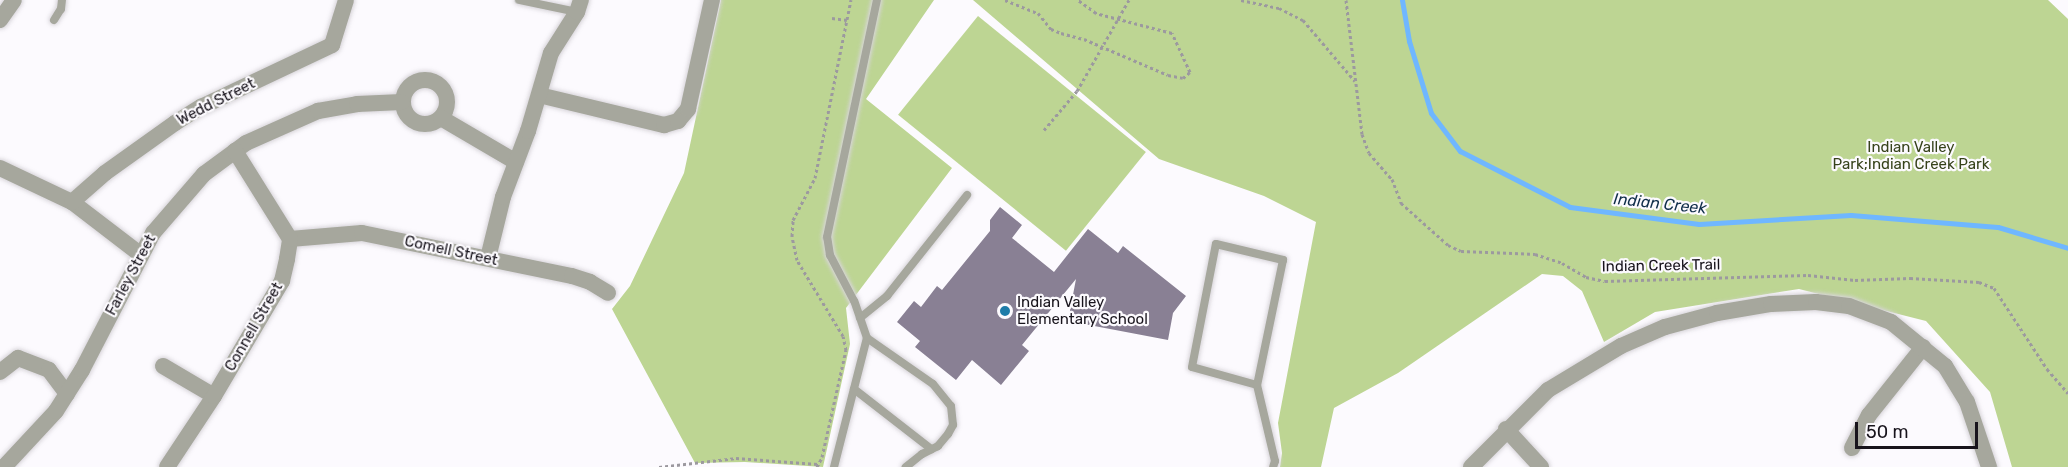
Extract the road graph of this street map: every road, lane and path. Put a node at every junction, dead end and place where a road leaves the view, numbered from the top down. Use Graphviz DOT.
graph roads {
  1 [pos="14,0"];
  2 [pos="62,0"];
  3 [pos="346,0"];
  4 [pos="519,0"];
  5 [pos="712,0"];
  6 [pos="877,0"];
  7 [pos="1005,0"];
  8 [pos="1078,0"];
  9 [pos="1129,0"];
  10 [pos="1241,0"];
  11 [pos="1346,0"];
  12 [pos="579,6"];
  13 [pos="832,18"];
  14 [pos="0,20"];
  15 [pos="54,20"];
  16 [pos="847,20"];
  17 [pos="1118,20"];
  18 [pos="1102,46"];
  19 [pos="1355,82"];
  20 [pos="539,95"];
  21 [pos="402,102"];
  22 [pos="441,118"];
  23 [pos="1044,130"];
  24 [pos="235,151"];
  25 [pos="516,162"];
  26 [pos="0,168"];
  27 [pos="968,195"];
  28 [pos="72,202"];
  29 [pos="290,239"];
  30 [pos="141,255"];
  31 [pos="488,258"];
  32 [pos="608,293"];
  33 [pos="860,318"];
  34 [pos="867,338"];
  35 [pos="1923,347"];
  36 [pos="163,366"];
  37 [pos="0,372"];
  38 [pos="1257,386"];
  39 [pos="854,389"];
  40 [pos="2068,393"];
  41 [pos="67,394"];
  42 [pos="214,396"];
  43 [pos="1506,429"];
  44 [pos="1852,448"];
  45 [pos="931,449"];
  46 [pos="818,464"];
  47 [pos="4,467"];
  48 [pos="167,467"];
  49 [pos="659,467"];
  50 [pos="834,467"];
  51 [pos="906,467"];
  52 [pos="1273,467"];
  53 [pos="1471,467"];
  54 [pos="1541,467"];
  55 [pos="1989,467"];
  1 -- 14 [label="street"];
  2 -- 15 [label="lane"];
  3 -- 28 [label="street, Wedd Street"];
  4 -- 12 [label="lane"];
  5 -- 20 [label="street"];
  6 -- 33 [label="lane"];
  7 -- 18 [label="path"];
  8 -- 17 [label="path"];
  9 -- 17 [label="path"];
  10 -- 19 [label="path"];
  11 -- 19 [label="path, Indian Creek Trail"];
  12 -- 20 [label="street"];
  13 -- 16 [label="path"];
  17 -- 18 [label="path"];
  17 -- 18 [label="path"];
  18 -- 23 [label="path"];
  19 -- 40 [label="path, Indian Creek Trail"];
  20 -- 25 [label="street"];
  21 -- 22 [label="street"];
  21 -- 22 [label="street"];
  21 -- 24 [label="street, Farley Street"];
  22 -- 25 [label="street"];
  24 -- 29 [label="street"];
  24 -- 30 [label="street, Farley Street"];
  25 -- 31 [label="street"];
  26 -- 28 [label="street"];
  27 -- 33 [label="lane"];
  28 -- 30 [label="street"];
  29 -- 31 [label="street, Comell Street"];
  29 -- 42 [label="street, Connell Street"];
  30 -- 41 [label="street, Farley Street"];
  31 -- 32 [label="street, Comell Street"];
  33 -- 34 [label="lane"];
  34 -- 39 [label="lane"];
  34 -- 45 [label="lane"];
  35 -- 43 [label="street"];
  35 -- 44 [label="street"];
  35 -- 55 [label="street"];
  36 -- 42 [label="street"];
  37 -- 41 [label="street"];
  38 -- 38 [label="lane"];
  38 -- 52 [label="lane"];
  39 -- 45 [label="lane"];
  39 -- 50 [label="lane"];
  41 -- 47 [label="street, Farley Street"];
  42 -- 48 [label="street, Connell Street"];
  43 -- 53 [label="street"];
  43 -- 54 [label="street"];
  45 -- 51 [label="lane"];
  46 -- 49 [label="path"];
}
